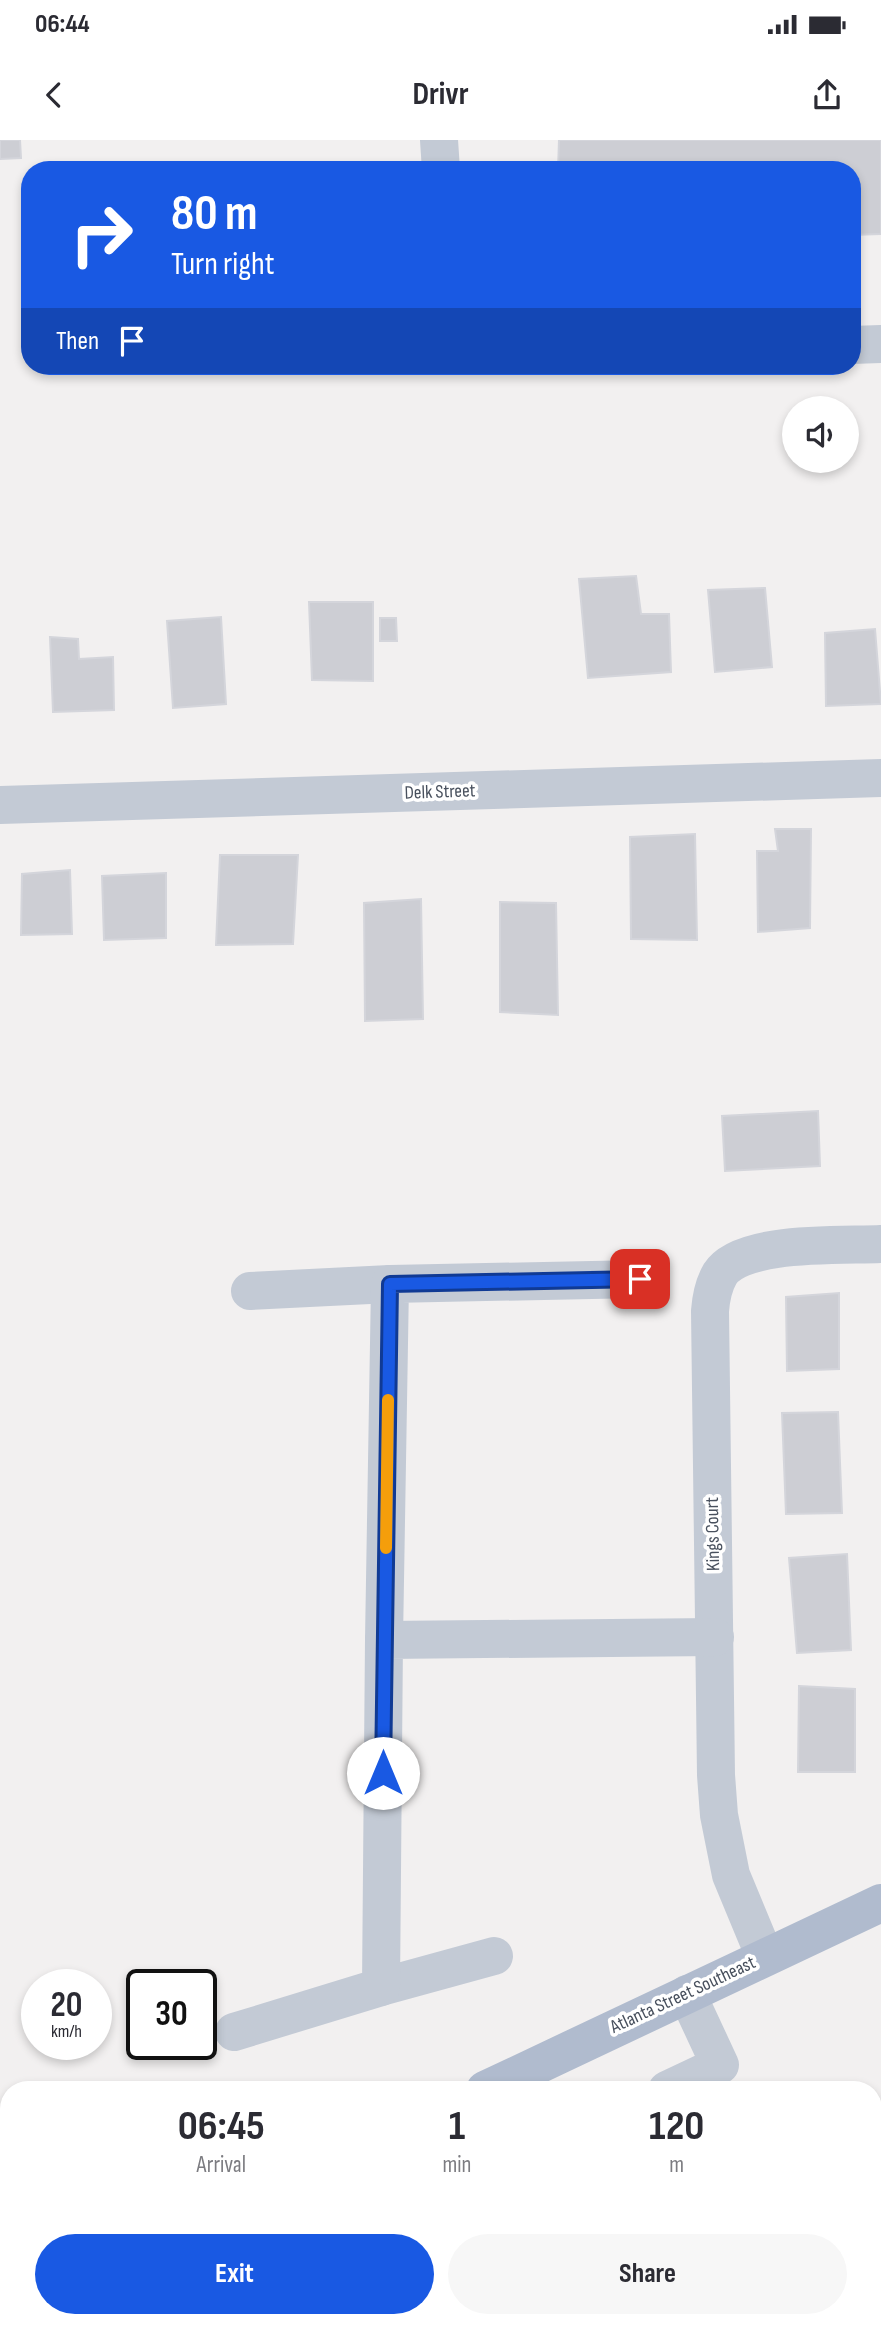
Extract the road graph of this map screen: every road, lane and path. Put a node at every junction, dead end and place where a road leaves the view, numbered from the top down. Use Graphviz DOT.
graph roads {
  1 [pos="439,140"];
  2 [pos="440,161"];
  3 [pos="881,344"];
  4 [pos="861,345"];
  5 [pos="881,778"];
  6 [pos="0,805"];
  7 [pos="881,1244"];
  8 [pos="640,1279"];
  9 [pos="390,1284"];
  10 [pos="250,1290"];
  11 [pos="715,1637"];
  12 [pos="384,1640"];
  13 [pos="881,1903"];
  14 [pos="494,1956"];
  15 [pos="765,1957"];
  16 [pos="381,1987"];
  17 [pos="687,1994"];
  18 [pos="234,2032"];
  19 [pos="509,2081"];
  20 [pos="686,2081"];
  1 -- 2 [label="street"];
  3 -- 4 [label="street"];
  5 -- 6 [label="street, Delk Street"];
  7 -- 11 [label="street, Kings Court"];
  8 -- 9 [label="street"];
  9 -- 10 [label="street"];
  9 -- 12 [label="street"];
  11 -- 12 [label="street"];
  11 -- 15 [label="street, Kings Court"];
  12 -- 16 [label="street"];
  13 -- 15 [label="main road, Atlanta Street Southeast"];
  14 -- 16 [label="street"];
  15 -- 17 [label="main road, Atlanta Street Southeast"];
  16 -- 18 [label="street"];
  17 -- 19 [label="main road, Atlanta Street Southeast"];
  17 -- 20 [label="street"];
}
